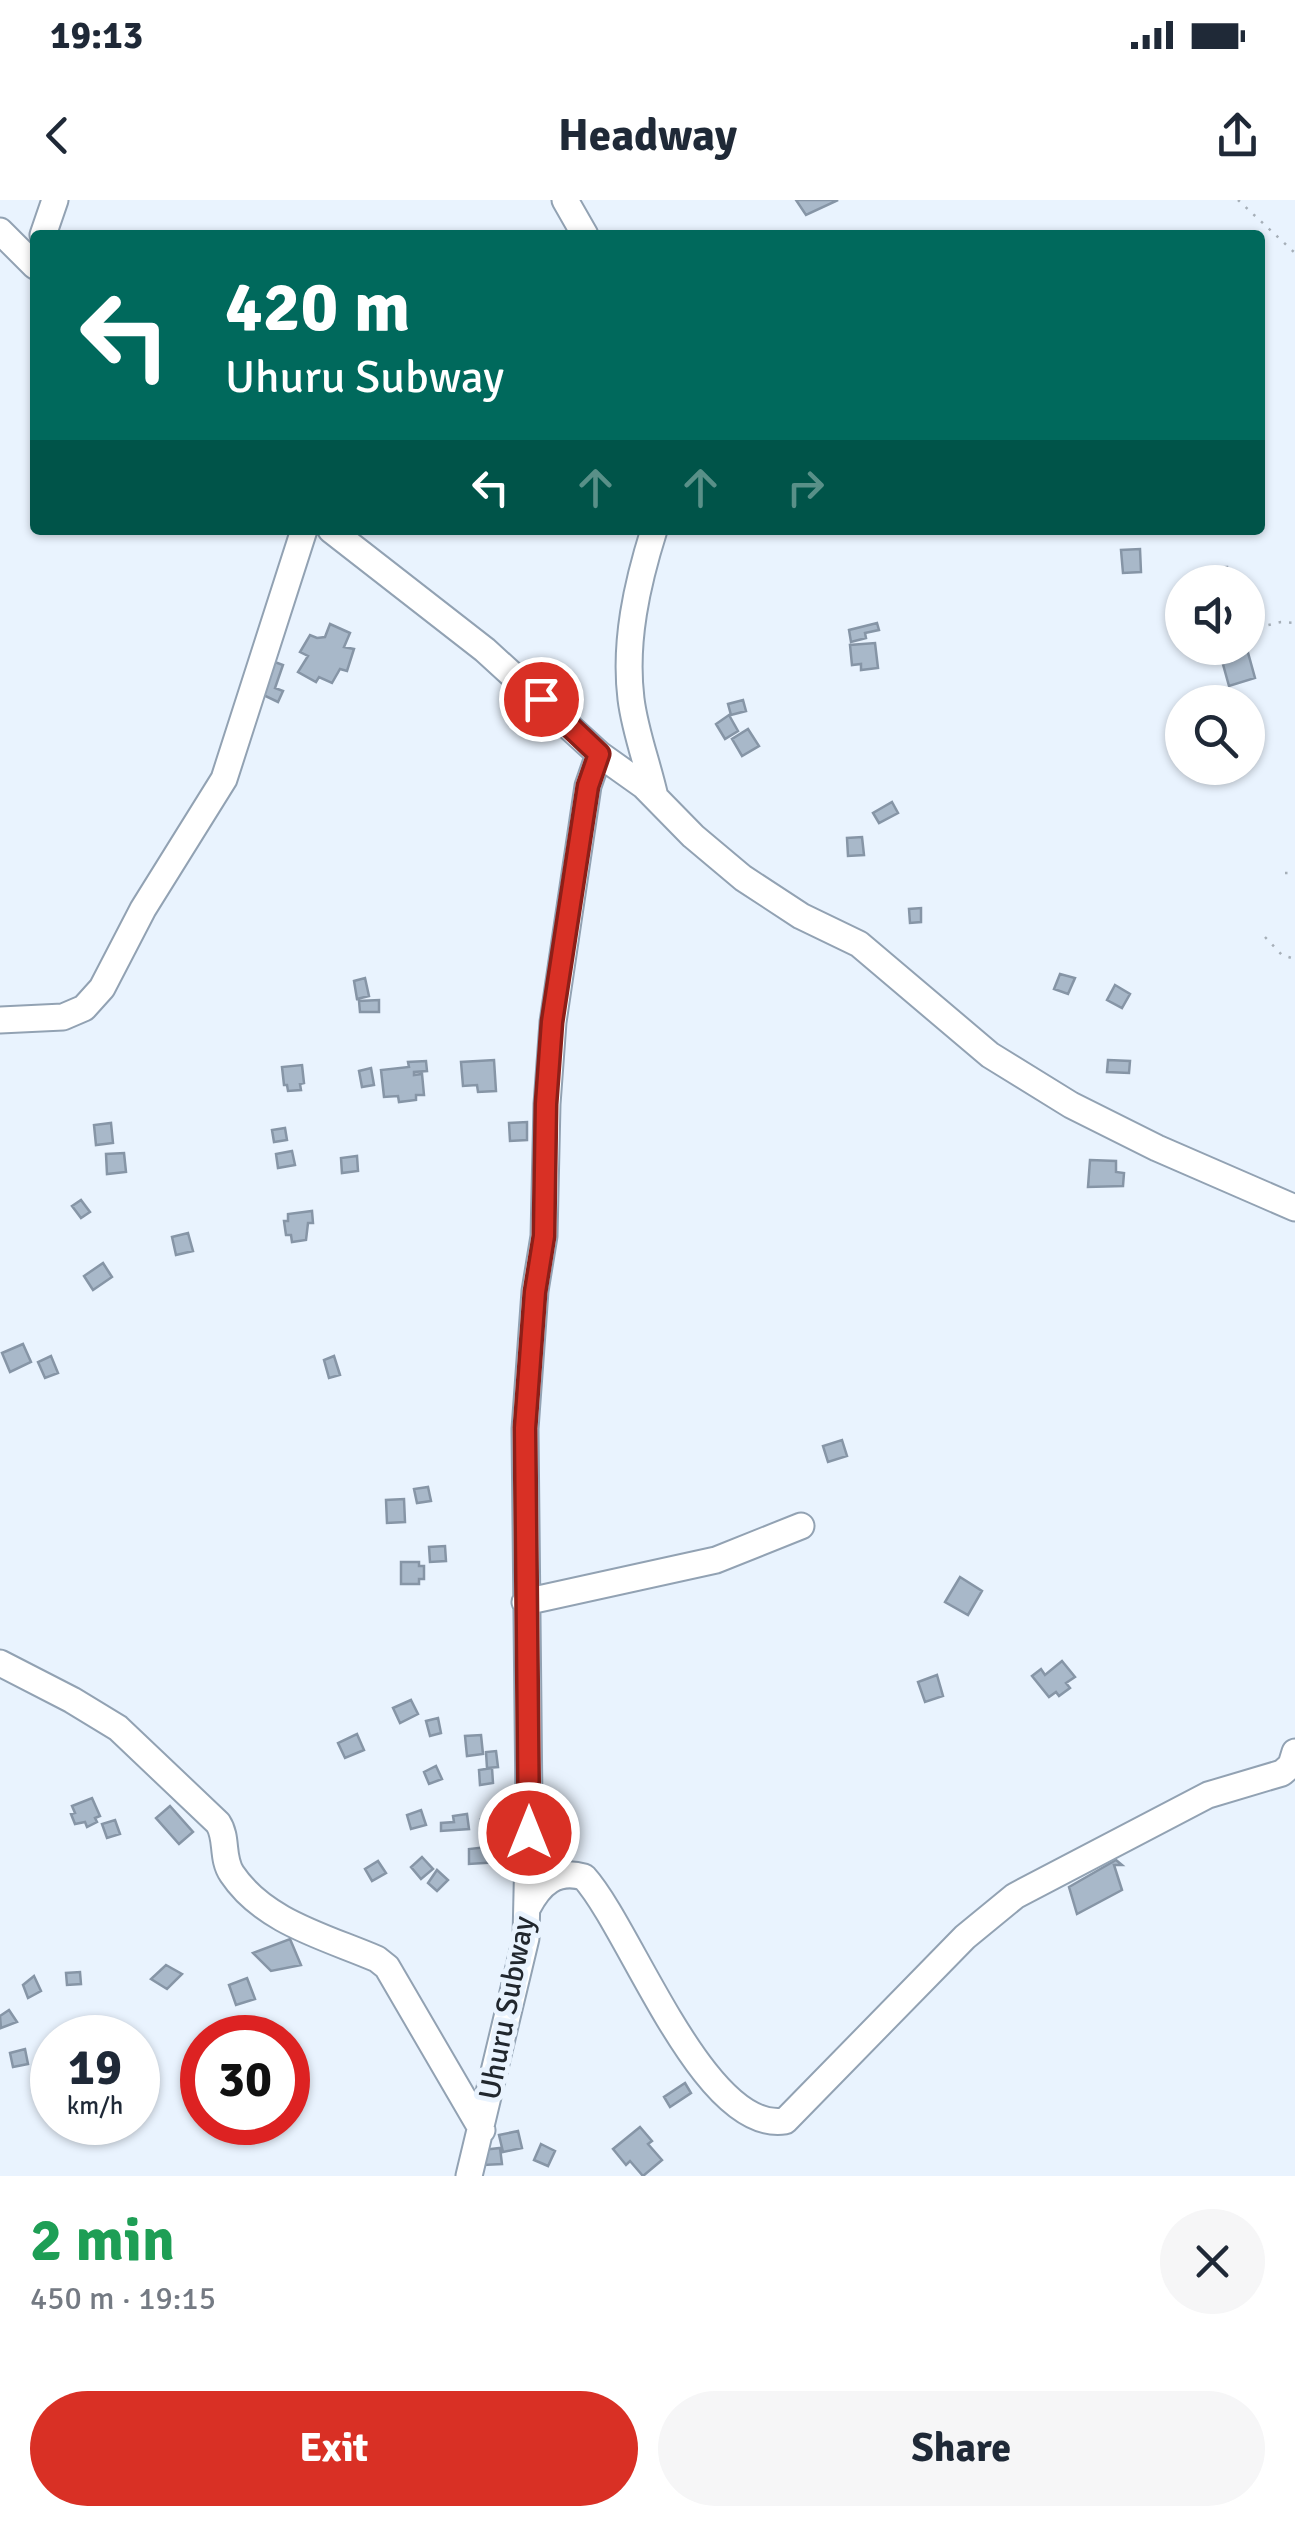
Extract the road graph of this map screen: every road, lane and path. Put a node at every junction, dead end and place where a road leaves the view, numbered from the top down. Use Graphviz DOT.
graph roads {
  1 [pos="55,200"];
  2 [pos="566,200"];
  3 [pos="1238,200"];
  4 [pos="1245,202"];
  5 [pos="45,230"];
  6 [pos="583,230"];
  7 [pos="0,231"];
  8 [pos="1295,253"];
  9 [pos="30,261"];
  10 [pos="302,535"];
  11 [pos="337,535"];
  12 [pos="653,535"];
  13 [pos="1295,623"];
  14 [pos="1265,626"];
  15 [pos="599,754"];
  16 [pos="655,797"];
  17 [pos="1285,873"];
  18 [pos="1295,873"];
  19 [pos="1266,938"];
  20 [pos="1295,959"];
  21 [pos="0,1020"];
  22 [pos="1295,1208"];
  23 [pos="801,1526"];
  24 [pos="525,1602"];
  25 [pos="0,1663"];
  26 [pos="1295,1752"];
  27 [pos="528,1907"];
  28 [pos="482,2130"];
  29 [pos="469,2176"];
  1 -- 5 [label="street"];
  2 -- 6 [label="street"];
  3 -- 4 [label="path"];
  4 -- 8 [label="path"];
  7 -- 9 [label="street"];
  10 -- 21 [label="street"];
  11 -- 15 [label="street"];
  12 -- 16 [label="street"];
  13 -- 14 [label="path"];
  15 -- 16 [label="street"];
  15 -- 24 [label="street, Uhuru Subway"];
  16 -- 22 [label="street"];
  17 -- 18 [label="path"];
  19 -- 20 [label="path"];
  23 -- 24 [label="street"];
  24 -- 27 [label="street, Uhuru Subway"];
  25 -- 28 [label="street"];
  26 -- 27 [label="street"];
  27 -- 28 [label="street, Uhuru Subway"];
  28 -- 29 [label="street, Uhuru Subway"];
}
